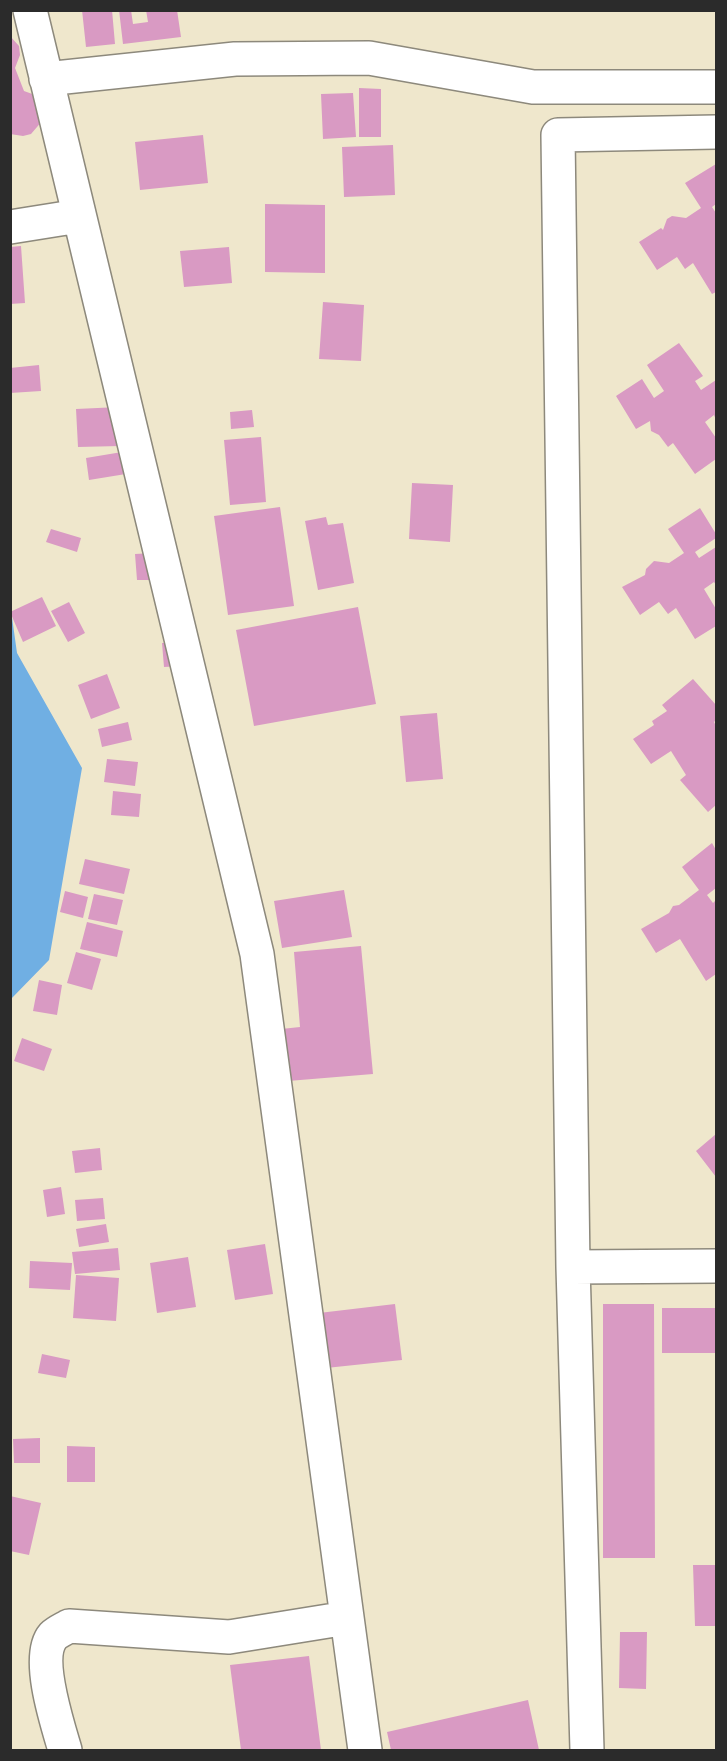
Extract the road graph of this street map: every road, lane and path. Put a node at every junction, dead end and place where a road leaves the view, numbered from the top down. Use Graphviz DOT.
graph roads {
  1 [pos="30,10"];
  2 [pos="46,79"];
  3 [pos="717,87"];
  4 [pos="717,132"];
  5 [pos="79,216"];
  6 [pos="10,227"];
  7 [pos="717,1266"];
  8 [pos="573,1267"];
  9 [pos="347,1618"];
  10 [pos="65,1750"];
  11 [pos="365,1750"];
  12 [pos="587,1750"];
  1 -- 2 [label="street"];
  2 -- 3 [label="street"];
  2 -- 5 [label="street"];
  4 -- 8 [label="street"];
  5 -- 6 [label="street"];
  5 -- 9 [label="street"];
  7 -- 8 [label="street"];
  8 -- 12 [label="street"];
  9 -- 10 [label="street"];
  9 -- 11 [label="street"];
}
